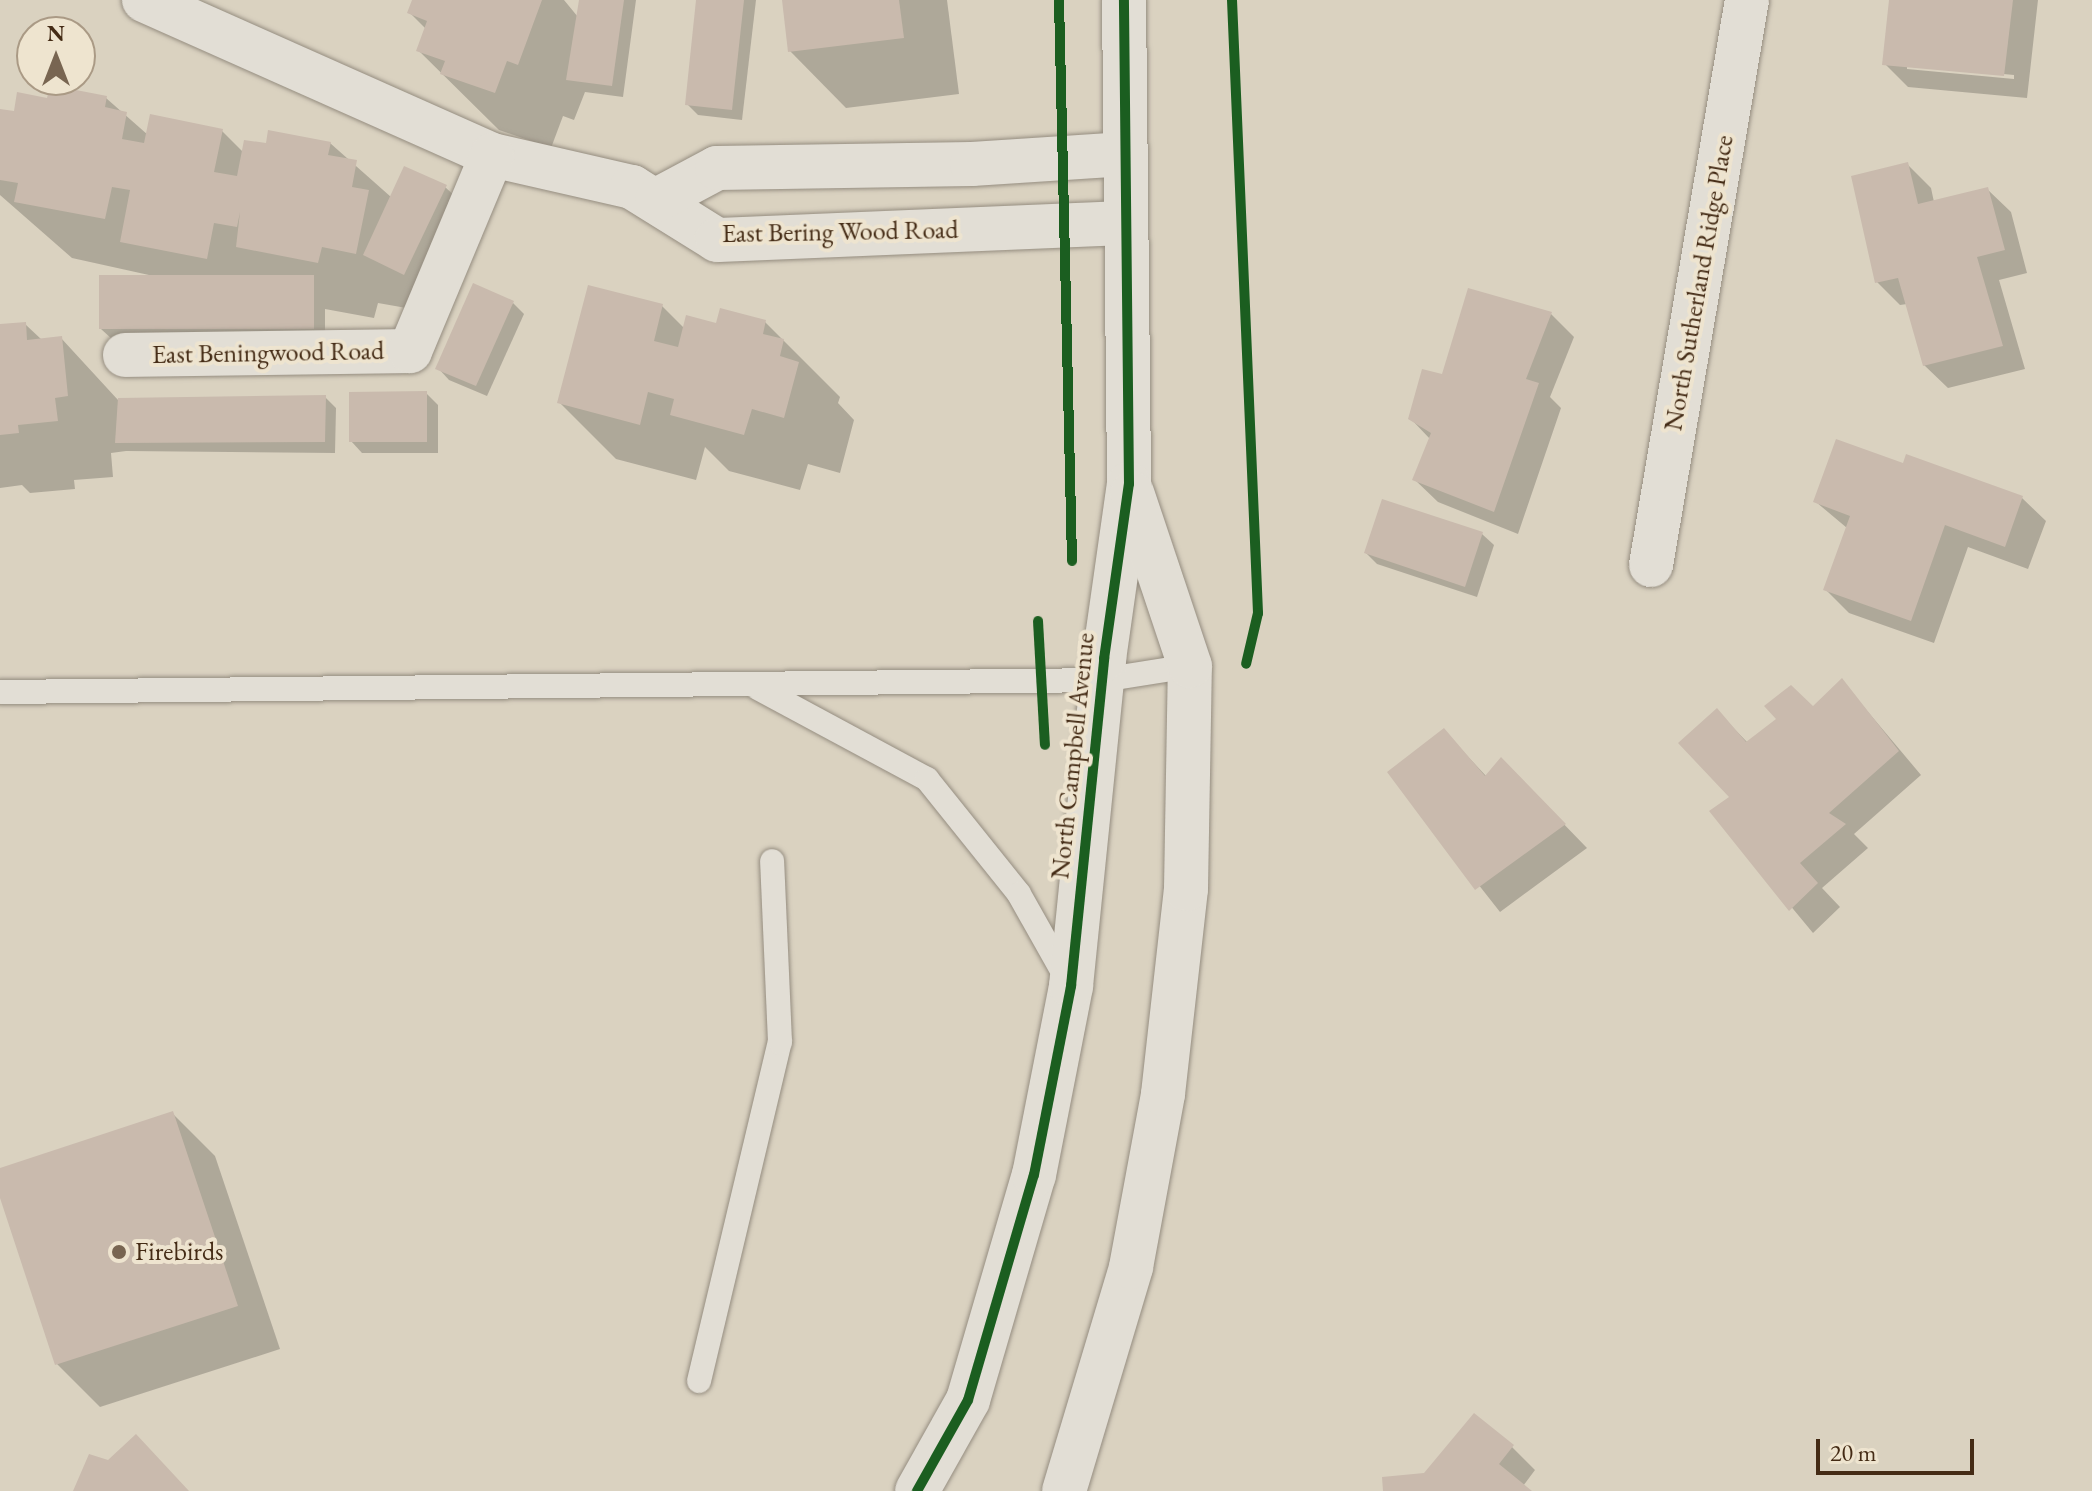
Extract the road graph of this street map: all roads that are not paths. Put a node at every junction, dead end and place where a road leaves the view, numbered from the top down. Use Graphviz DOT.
graph roads {
  1 [pos="144,0"];
  2 [pos="1124,0"];
  3 [pos="1747,0"];
  4 [pos="1126,154"];
  5 [pos="492,155"];
  6 [pos="657,200"];
  7 [pos="1126,223"];
  8 [pos="125,355"];
  9 [pos="1129,484"];
  10 [pos="1651,565"];
  11 [pos="1190,666"];
  12 [pos="1102,680"];
  13 [pos="756,687"];
  14 [pos="0,692"];
  15 [pos="772,861"];
  16 [pos="1071,986"];
  17 [pos="699,1381"];
  18 [pos="917,1491"];
  19 [pos="1064,1491"];
  1 -- 5 [label="street"];
  2 -- 4 [label="street, North Campbell Avenue"];
  3 -- 10 [label="street, North Sutherland Ridge Place"];
  4 -- 6 [label="street"];
  4 -- 7 [label="street, North Campbell Avenue"];
  5 -- 6 [label="street, East Bering Wood Road"];
  5 -- 8 [label="street, East Beningwood Road"];
  6 -- 7 [label="street, East Bering Wood Road"];
  7 -- 9 [label="street, North Campbell Avenue"];
  9 -- 11 [label="street, North Campbell Avenue"];
  9 -- 12 [label="street, North Campbell Avenue"];
  11 -- 12 [label="lane"];
  11 -- 19 [label="street, North Campbell Avenue"];
  12 -- 13 [label="lane"];
  12 -- 16 [label="street, North Campbell Avenue"];
  13 -- 14 [label="lane"];
  13 -- 16 [label="lane"];
  15 -- 17 [label="lane"];
  16 -- 18 [label="street, North Campbell Avenue"];
}
